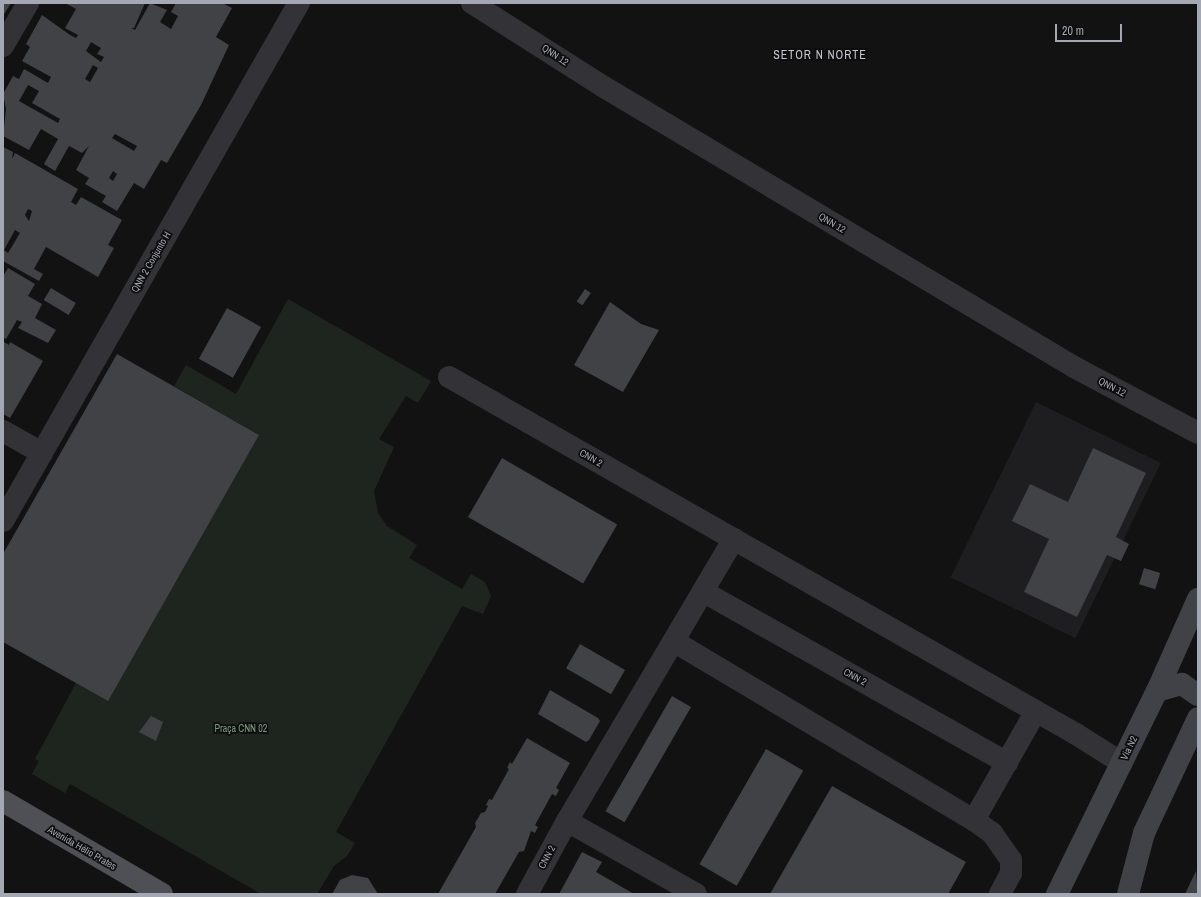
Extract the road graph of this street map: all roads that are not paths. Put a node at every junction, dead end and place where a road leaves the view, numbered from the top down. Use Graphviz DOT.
graph roads {
  1 [pos="28,3"];
  2 [pos="299,3"];
  3 [pos="472,3"];
  4 [pos="3,46"];
  5 [pos="449,377"];
  6 [pos="3,431"];
  7 [pos="1198,433"];
  8 [pos="42,453"];
  9 [pos="3,521"];
  10 [pos="734,539"];
  11 [pos="704,592"];
  12 [pos="1198,599"];
  13 [pos="675,642"];
  14 [pos="1157,691"];
  15 [pos="1198,695"];
  16 [pos="1036,711"];
  17 [pos="1198,718"];
  18 [pos="1198,751"];
  19 [pos="1007,763"];
  20 [pos="1122,763"];
  21 [pos="3,801"];
  22 [pos="974,820"];
  23 [pos="567,821"];
  24 [pos="162,894"];
  25 [pos="527,894"];
  26 [pos="696,894"];
  27 [pos="1000,894"];
  28 [pos="1057,894"];
  29 [pos="1128,894"];
  1 -- 4 [label="street"];
  2 -- 8 [label="street, QNN 2 Conjunto H"];
  3 -- 7 [label="street, QNN 12"];
  5 -- 10 [label="street, CNN 2"];
  6 -- 8 [label="street"];
  8 -- 9 [label="street, QNN 2 Conjunto H"];
  10 -- 11 [label="street, CNN 2"];
  10 -- 16 [label="street, CNN 2"];
  11 -- 13 [label="street, CNN 2"];
  11 -- 19 [label="street, CNN 2"];
  12 -- 14 [label="main road, Via N2"];
  13 -- 22 [label="street"];
  13 -- 23 [label="street, CNN 2"];
  14 -- 15 [label="main road"];
  14 -- 20 [label="main road, Via N2"];
  16 -- 19 [label="street"];
  16 -- 20 [label="street, CNN 2"];
  17 -- 29 [label="main road"];
  18 -- 29 [label="main road"];
  19 -- 22 [label="street"];
  20 -- 28 [label="main road, Via N2"];
  21 -- 24 [label="main road, Avenida Hélio Prates"];
  22 -- 27 [label="street"];
  23 -- 25 [label="street, CNN 2"];
  23 -- 26 [label="street"];
}
